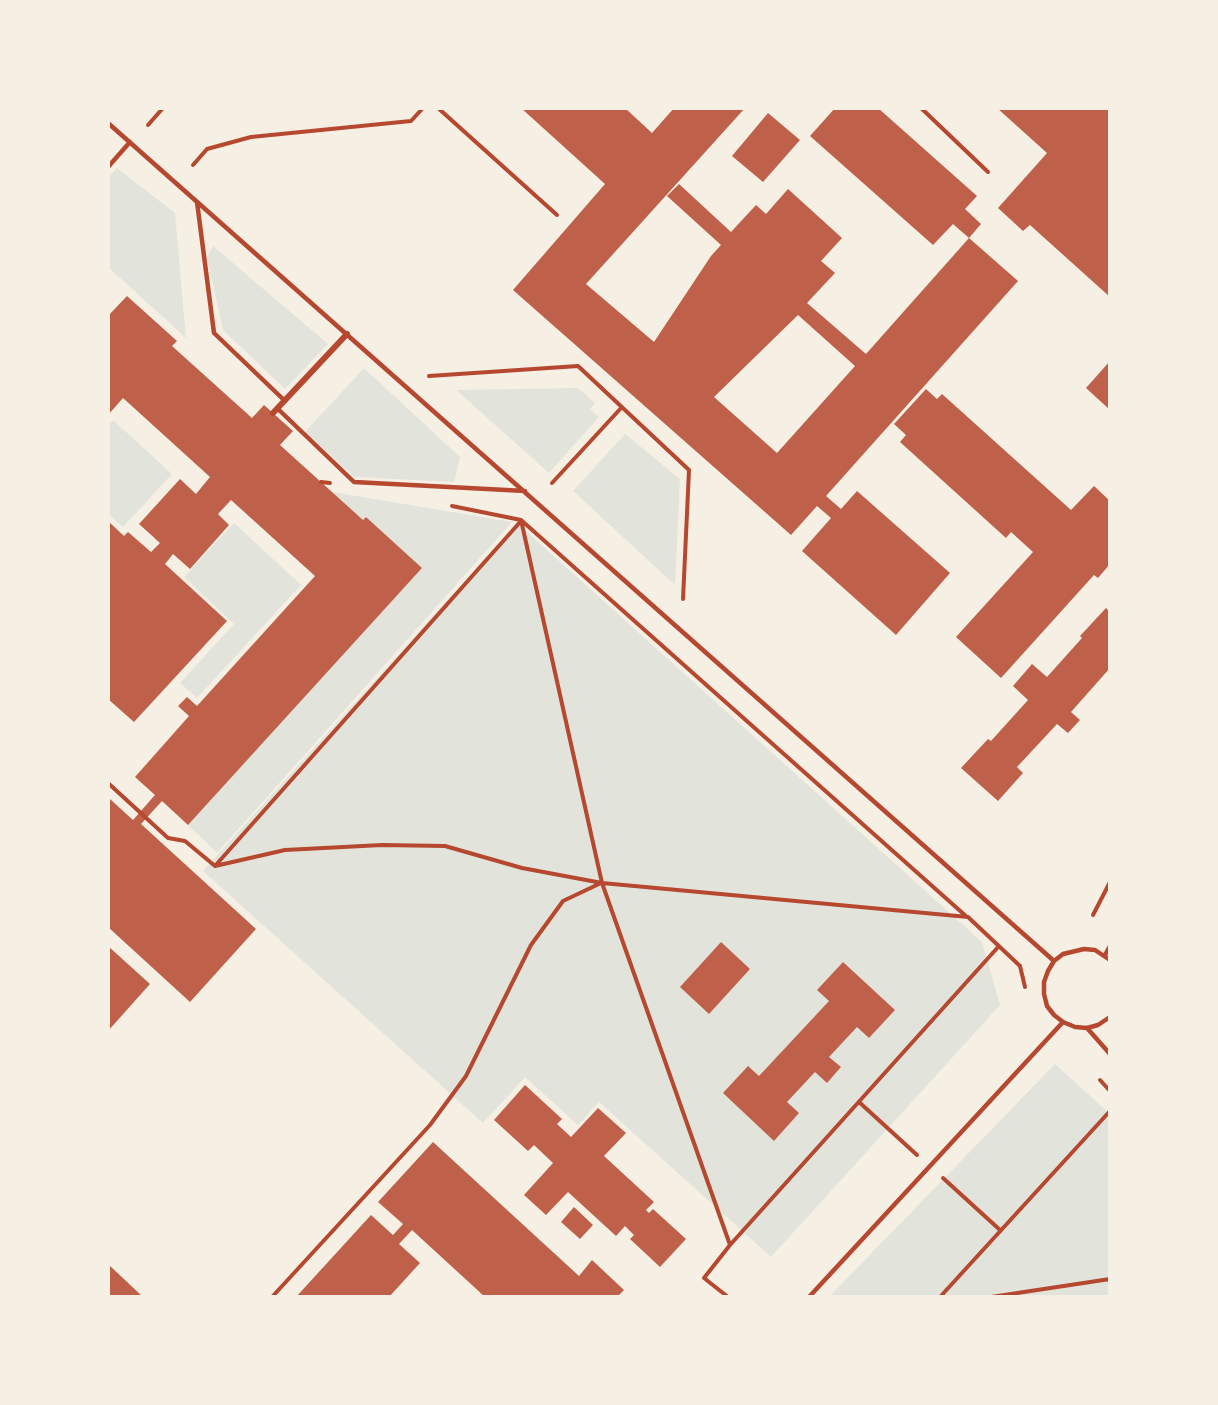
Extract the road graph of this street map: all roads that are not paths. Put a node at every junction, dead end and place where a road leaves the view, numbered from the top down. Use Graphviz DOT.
graph roads {
  1 [pos="108,123"];
  2 [pos="130,142"];
  3 [pos="108,168"];
  4 [pos="197,201"];
  5 [pos="347,334"];
  6 [pos="285,401"];
  7 [pos="275,411"];
  8 [pos="525,491"];
  9 [pos="1110,946"];
  10 [pos="1105,955"];
  11 [pos="1110,960"];
  12 [pos="1054,961"];
  13 [pos="1110,1017"];
  14 [pos="1063,1022"];
  15 [pos="1087,1028"];
  16 [pos="1110,1054"];
  17 [pos="809,1297"];
  1 -- 2 [label="lane"];
  2 -- 3 [label="lane"];
  2 -- 4 [label="lane"];
  4 -- 5 [label="lane"];
  4 -- 6 [label="lane"];
  5 -- 6 [label="street"];
  5 -- 8 [label="lane"];
  6 -- 7 [label="street"];
  7 -- 8 [label="lane"];
  8 -- 12 [label="lane"];
  9 -- 10 [label="lane"];
  10 -- 11 [label="lane"];
  10 -- 12 [label="lane"];
  12 -- 14 [label="lane"];
  13 -- 15 [label="lane"];
  14 -- 15 [label="lane"];
  14 -- 17 [label="lane"];
  15 -- 16 [label="lane"];
}
